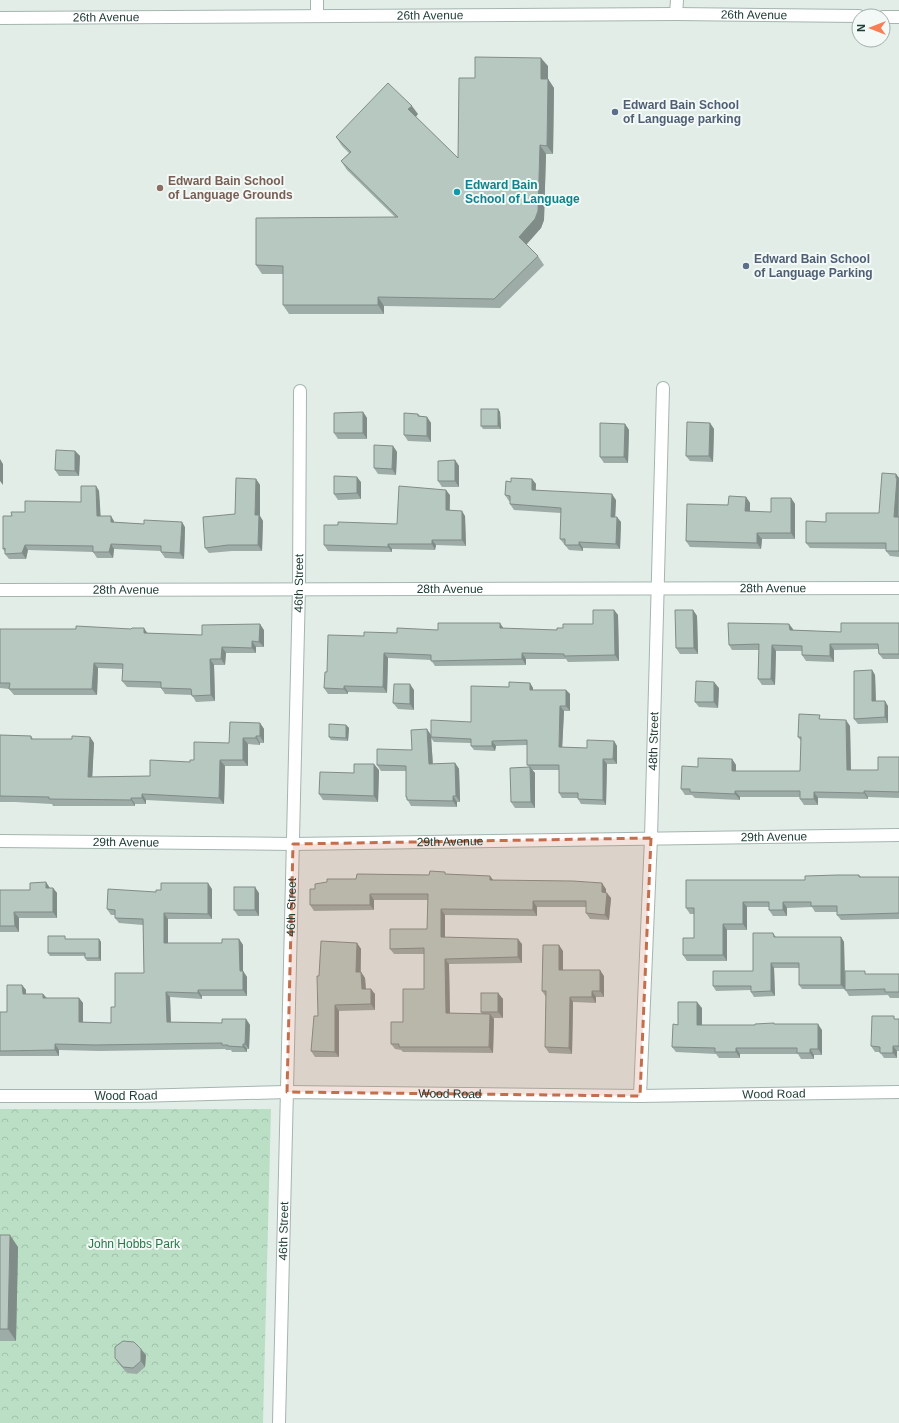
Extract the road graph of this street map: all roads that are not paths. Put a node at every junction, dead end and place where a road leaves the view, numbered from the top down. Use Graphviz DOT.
graph roads {
  1 [pos="317,0"];
  2 [pos="677,0"];
  3 [pos="676,14"];
  4 [pos="316,16"];
  5 [pos="851,16"];
  6 [pos="0,18"];
  7 [pos="663,388"];
  8 [pos="300,391"];
  9 [pos="299,588"];
  10 [pos="657,588"];
  11 [pos="899,588"];
  12 [pos="0,590"];
  13 [pos="899,835"];
  14 [pos="652,838"];
  15 [pos="0,841"];
  16 [pos="293,844"];
  17 [pos="287,1092"];
  18 [pos="899,1092"];
  19 [pos="0,1096"];
  20 [pos="640,1096"];
  21 [pos="279,1423"];
  1 -- 4 [label="street"];
  2 -- 3 [label="street"];
  3 -- 4 [label="street, 26th Avenue"];
  3 -- 5 [label="street, 26th Avenue"];
  4 -- 6 [label="street, 26th Avenue"];
  7 -- 10 [label="street, 48th Street"];
  8 -- 9 [label="street, 46th Street"];
  9 -- 10 [label="street, 28th Avenue"];
  9 -- 12 [label="street, 28th Avenue"];
  9 -- 16 [label="street, 46th Street"];
  10 -- 11 [label="street, 28th Avenue"];
  10 -- 14 [label="street, 48th Street"];
  13 -- 14 [label="street, 29th Avenue"];
  14 -- 16 [label="street, 29th Avenue"];
  14 -- 20 [label="street, 48th Street"];
  15 -- 16 [label="street, 29th Avenue"];
  16 -- 17 [label="street, 46th Street"];
  17 -- 19 [label="street, Wood Road"];
  17 -- 20 [label="street, Wood Road"];
  17 -- 21 [label="street, 46th Street"];
  18 -- 20 [label="street, Wood Road"];
}
